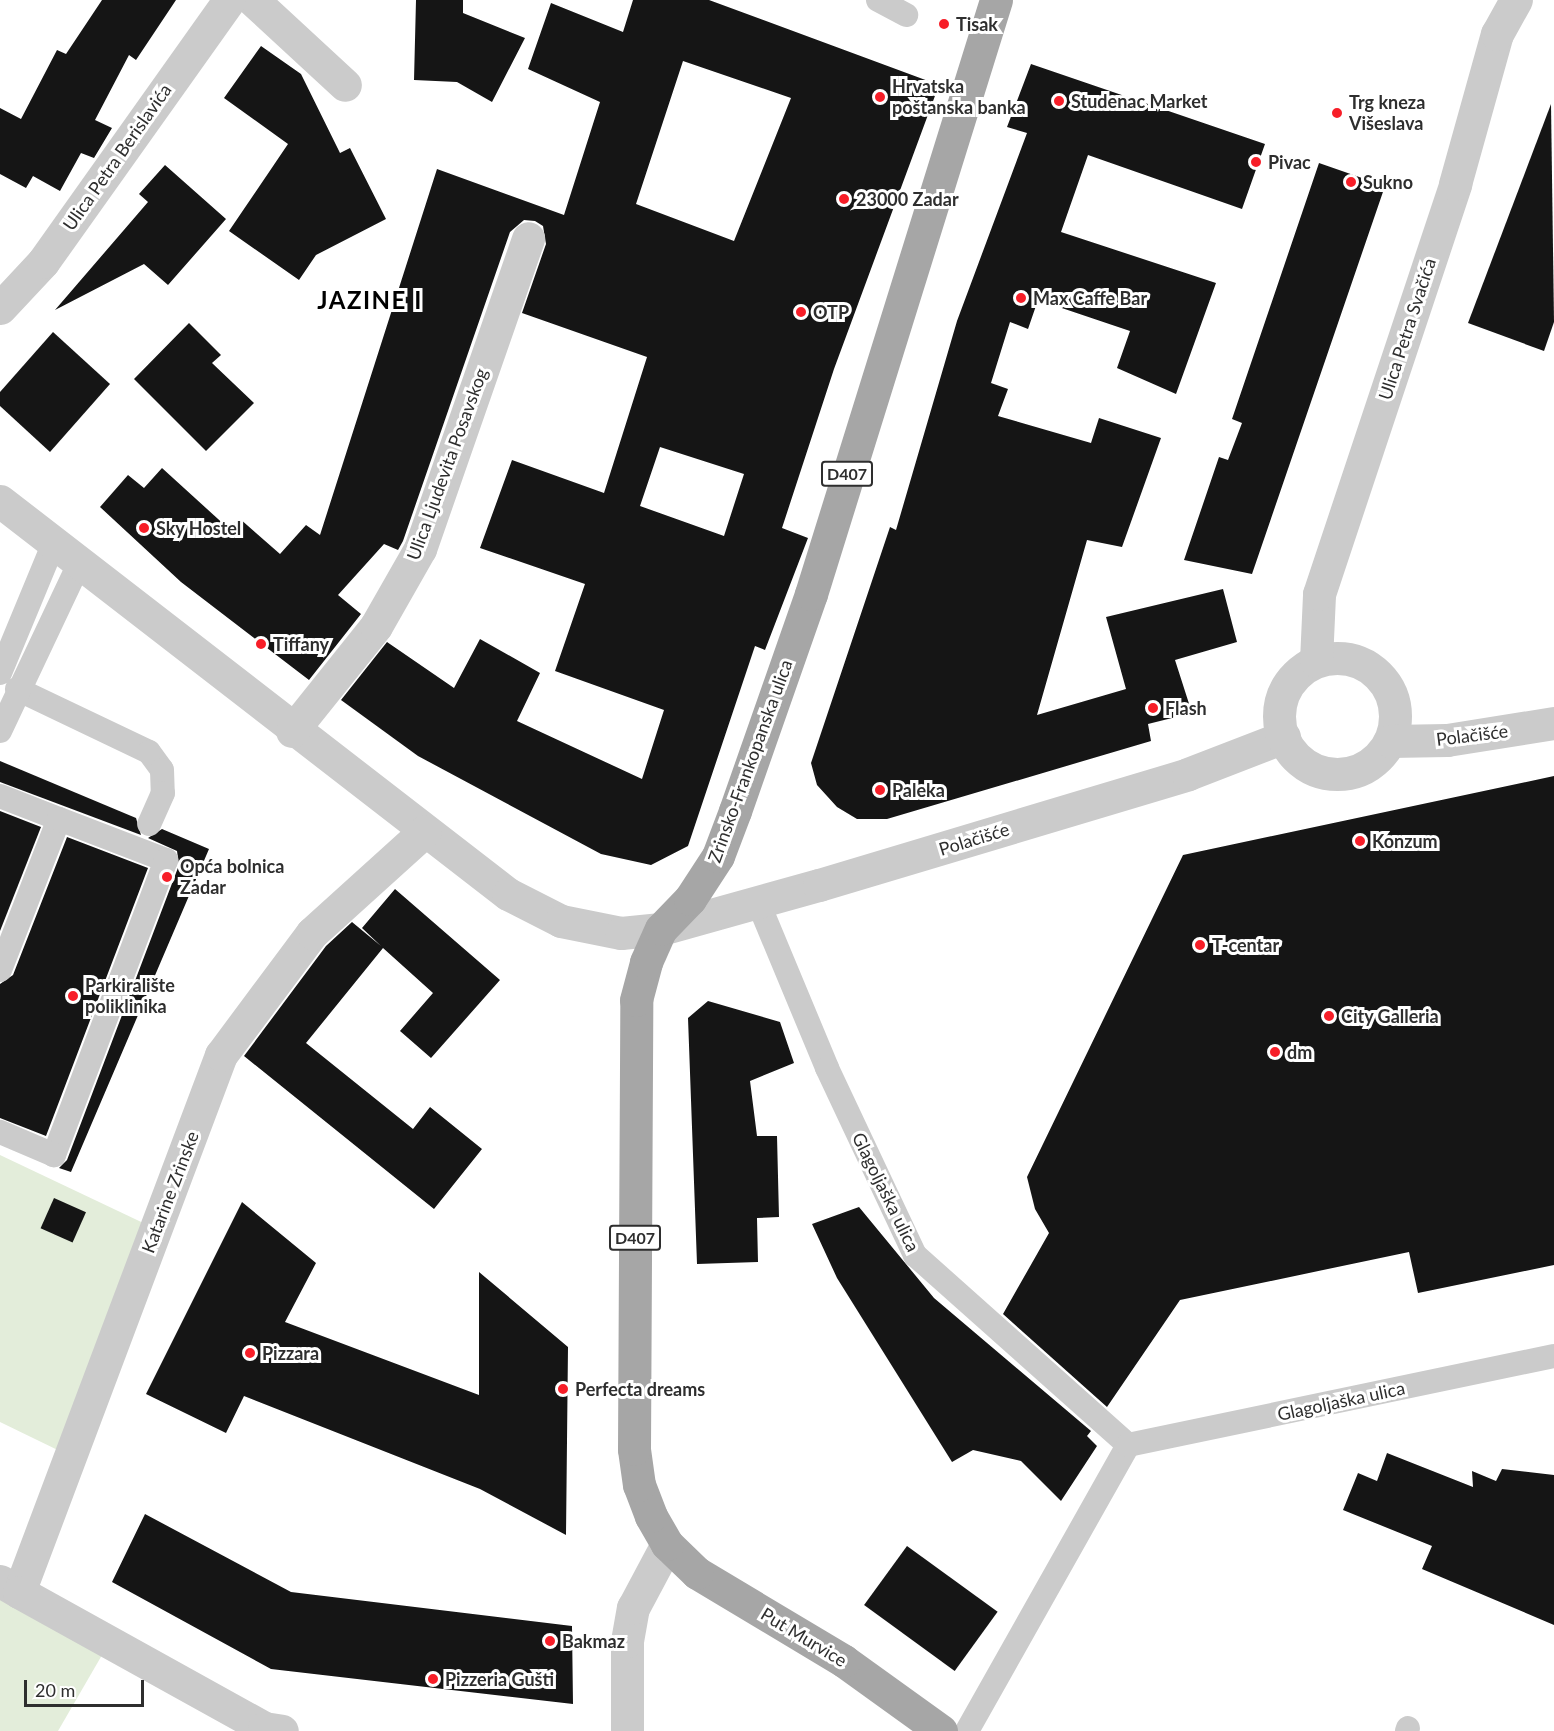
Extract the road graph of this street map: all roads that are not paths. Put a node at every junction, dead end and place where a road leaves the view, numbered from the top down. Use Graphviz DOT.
graph roads {
  1 [pos="229,0"];
  2 [pos="253,0"];
  3 [pos="878,0"];
  4 [pos="996,0"];
  5 [pos="1516,0"];
  6 [pos="906,15"];
  7 [pos="345,85"];
  8 [pos="528,238"];
  9 [pos="0,309"];
  10 [pos="0,501"];
  11 [pos="53,545"];
  12 [pos="78,566"];
  13 [pos="1316,662"];
  14 [pos="9,681"];
  15 [pos="1554,723"];
  16 [pos="292,730"];
  17 [pos="0,731"];
  18 [pos="1284,737"];
  19 [pos="1390,741"];
  20 [pos="0,796"];
  21 [pos="59,819"];
  22 [pos="149,824"];
  23 [pos="425,831"];
  24 [pos="758,902"];
  25 [pos="661,929"];
  26 [pos="0,970"];
  27 [pos="0,1132"];
  28 [pos="1554,1356"];
  29 [pos="1128,1445"];
  30 [pos="667,1544"];
  31 [pos="10,1587"];
  32 [pos="282,1731"];
  33 [pos="627,1731"];
  34 [pos="940,1731"];
  35 [pos="967,1731"];
  1 -- 9 [label="street, Ulica Petra Berislavića"];
  2 -- 7 [label="street"];
  3 -- 6 [label="lane"];
  4 -- 25 [label="main road, Zrinsko-Frankopanska ulica / D407"];
  5 -- 13 [label="street, Ulica Petra Svačića"];
  8 -- 16 [label="street, Ulica Ljudevita Posavskog"];
  10 -- 11 [label="street"];
  11 -- 12 [label="street"];
  11 -- 14 [label="lane"];
  12 -- 14 [label="lane"];
  12 -- 16 [label="street"];
  13 -- 18 [label="street"];
  13 -- 19 [label="street"];
  14 -- 17 [label="lane"];
  14 -- 22 [label="lane"];
  15 -- 19 [label="street, Polačišće"];
  16 -- 23 [label="street"];
  18 -- 19 [label="street"];
  18 -- 24 [label="street, Polačišće"];
  20 -- 21 [label="lane"];
  21 -- 26 [label="lane"];
  21 -- 27 [label="lane"];
  23 -- 25 [label="street"];
  23 -- 31 [label="street, Katarine Zrinske"];
  24 -- 25 [label="street, Polačišće"];
  24 -- 29 [label="lane, Glagoljaška ulica"];
  25 -- 30 [label="main road, Zrinsko-Frankopanska ulica / D407"];
  28 -- 29 [label="lane, Glagoljaška ulica"];
  29 -- 35 [label="lane"];
  30 -- 33 [label="street"];
  30 -- 34 [label="main road, Put Murvice / D407"];
  31 -- 32 [label="street"];
}
